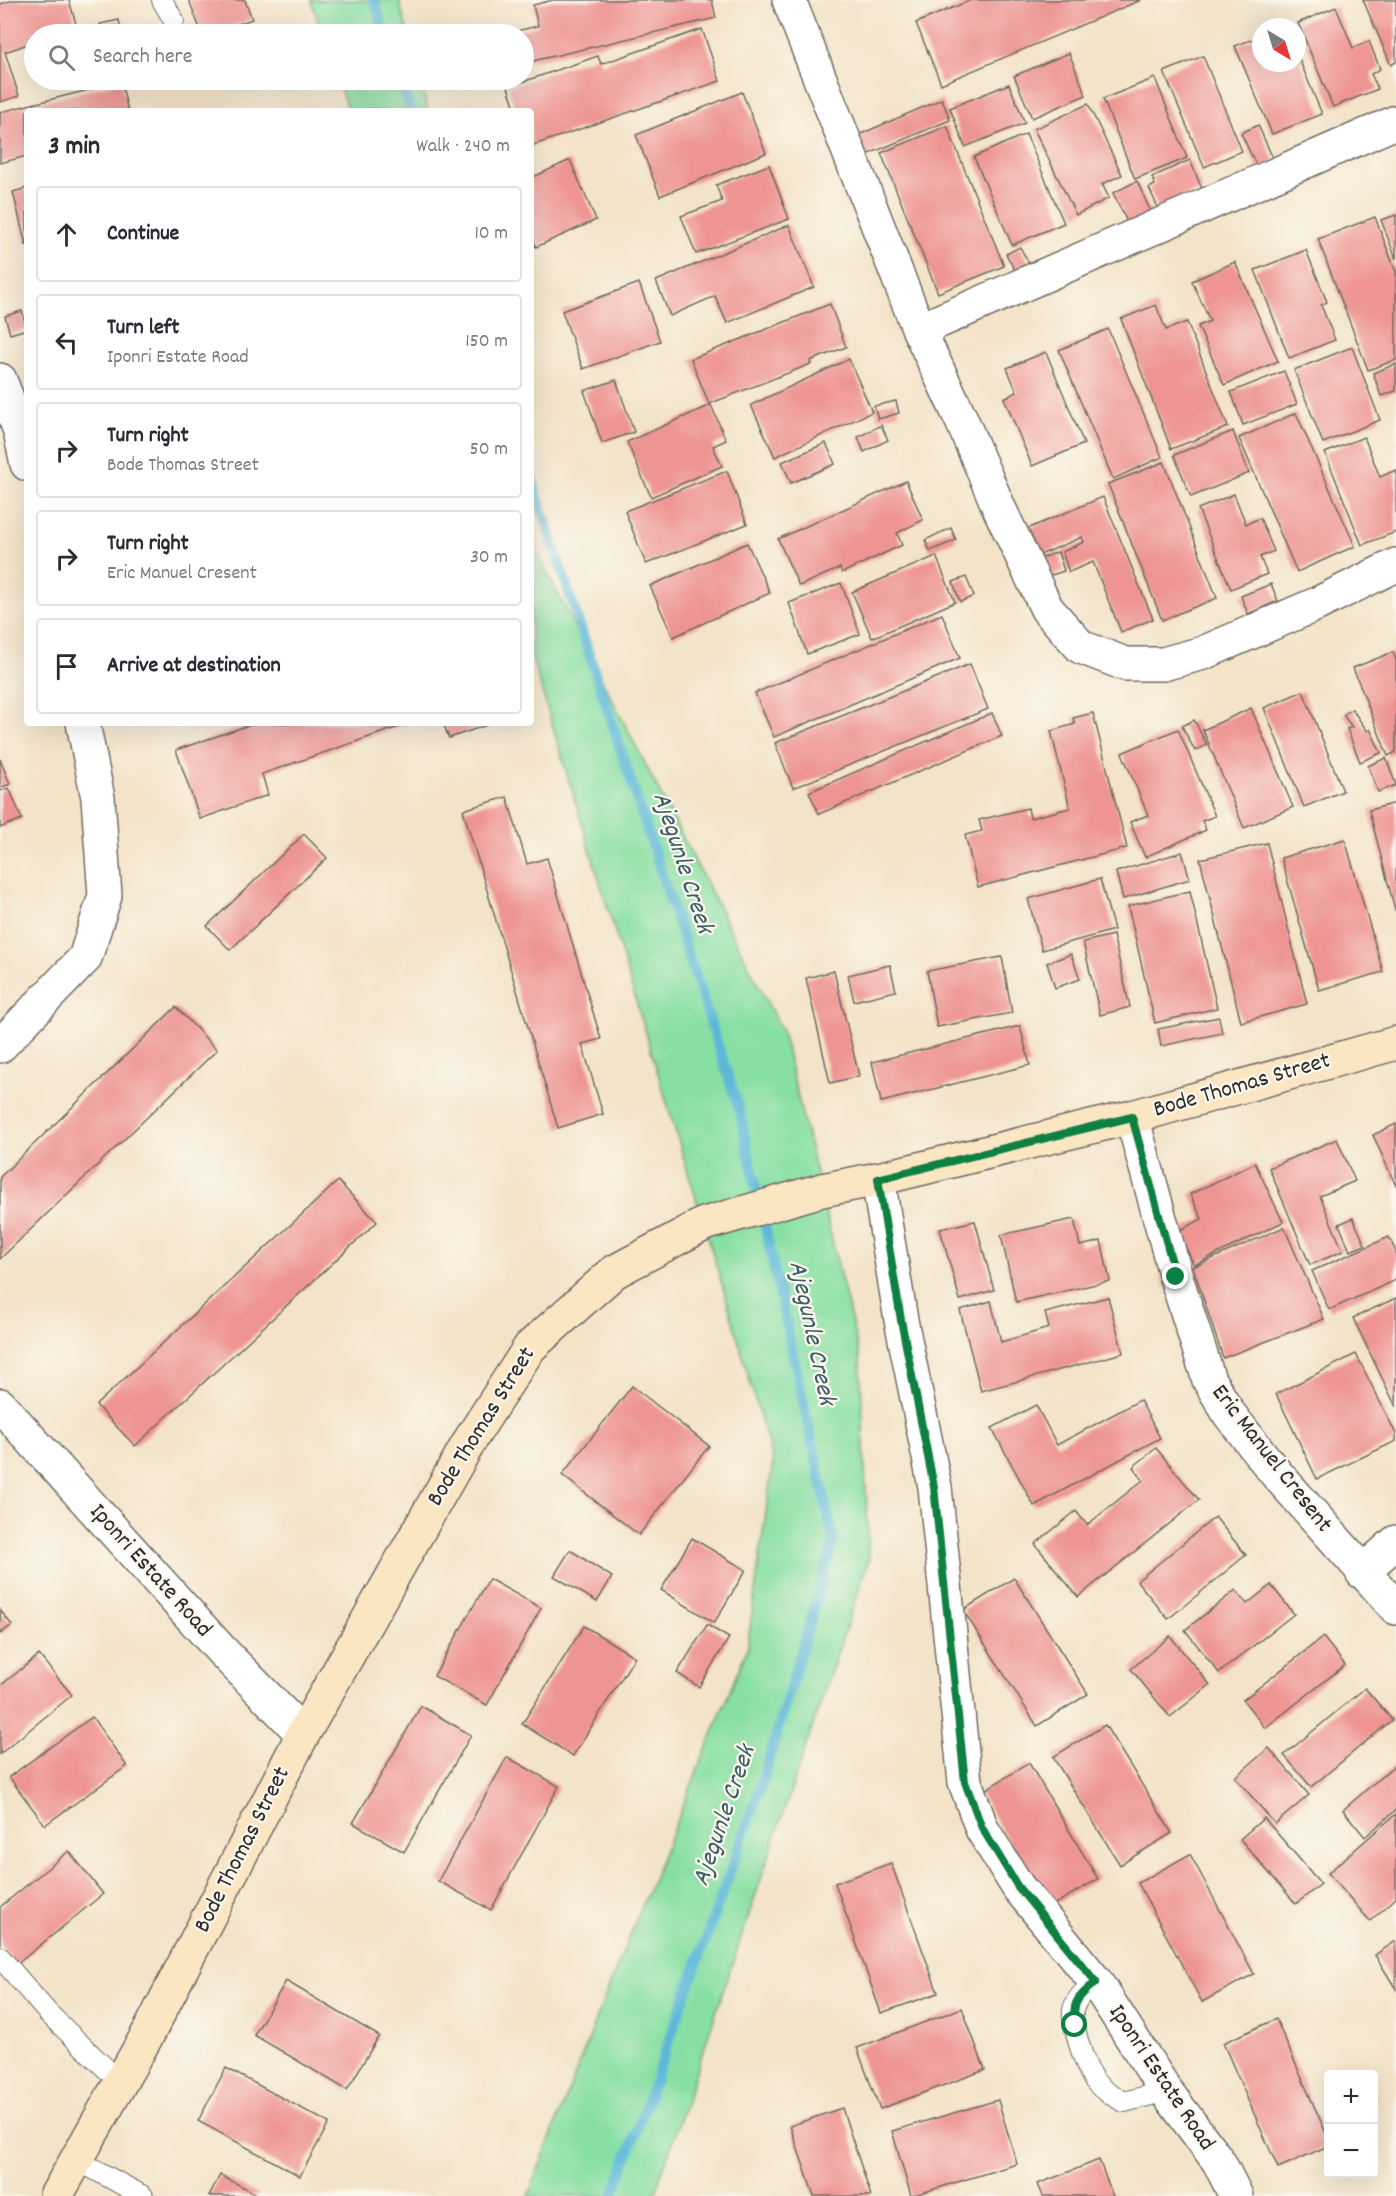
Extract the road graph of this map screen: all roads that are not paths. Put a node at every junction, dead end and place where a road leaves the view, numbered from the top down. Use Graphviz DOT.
graph roads {
  1 [pos="162,0"];
  2 [pos="789,0"];
  3 [pos="174,21"];
  4 [pos="1396,122"];
  5 [pos="919,330"];
  6 [pos="0,380"];
  7 [pos="23,429"];
  8 [pos="1396,565"];
  9 [pos="84,726"];
  10 [pos="1396,1043"];
  11 [pos="0,1046"];
  12 [pos="1132,1117"];
  13 [pos="878,1179"];
  14 [pos="0,1405"];
  15 [pos="1396,1542"];
  16 [pos="1362,1572"];
  17 [pos="1396,1608"];
  18 [pos="303,1734"];
  19 [pos="0,1957"];
  20 [pos="1096,1982"];
  21 [pos="120,2083"];
  22 [pos="1166,2091"];
  23 [pos="76,2160"];
  24 [pos="56,2196"];
  25 [pos="142,2196"];
  26 [pos="1236,2196"];
  1 -- 3 [label="lane"];
  2 -- 5 [label="street"];
  4 -- 5 [label="street"];
  5 -- 8 [label="street"];
  6 -- 7 [label="street"];
  9 -- 11 [label="street"];
  10 -- 12 [label="main road, Bode Thomas Street"];
  12 -- 13 [label="main road, Bode Thomas Street"];
  12 -- 16 [label="street, Eric Manuel Cresent"];
  13 -- 18 [label="main road, Bode Thomas Street"];
  13 -- 20 [label="street, Iponri Estate Road"];
  14 -- 18 [label="street, Iponri Estate Road"];
  15 -- 16 [label="street"];
  16 -- 17 [label="street, Eric Manuel Cresent"];
  18 -- 21 [label="main road, Bode Thomas Street"];
  19 -- 21 [label="lane"];
  20 -- 22 [label="street, Iponri Estate Road"];
  20 -- 22 [label="lane"];
  21 -- 23 [label="main road, Bode Thomas Street"];
  22 -- 26 [label="street, Iponri Estate Road"];
  23 -- 24 [label="main road, Bode Thomas Street"];
  23 -- 25 [label="lane"];
}
